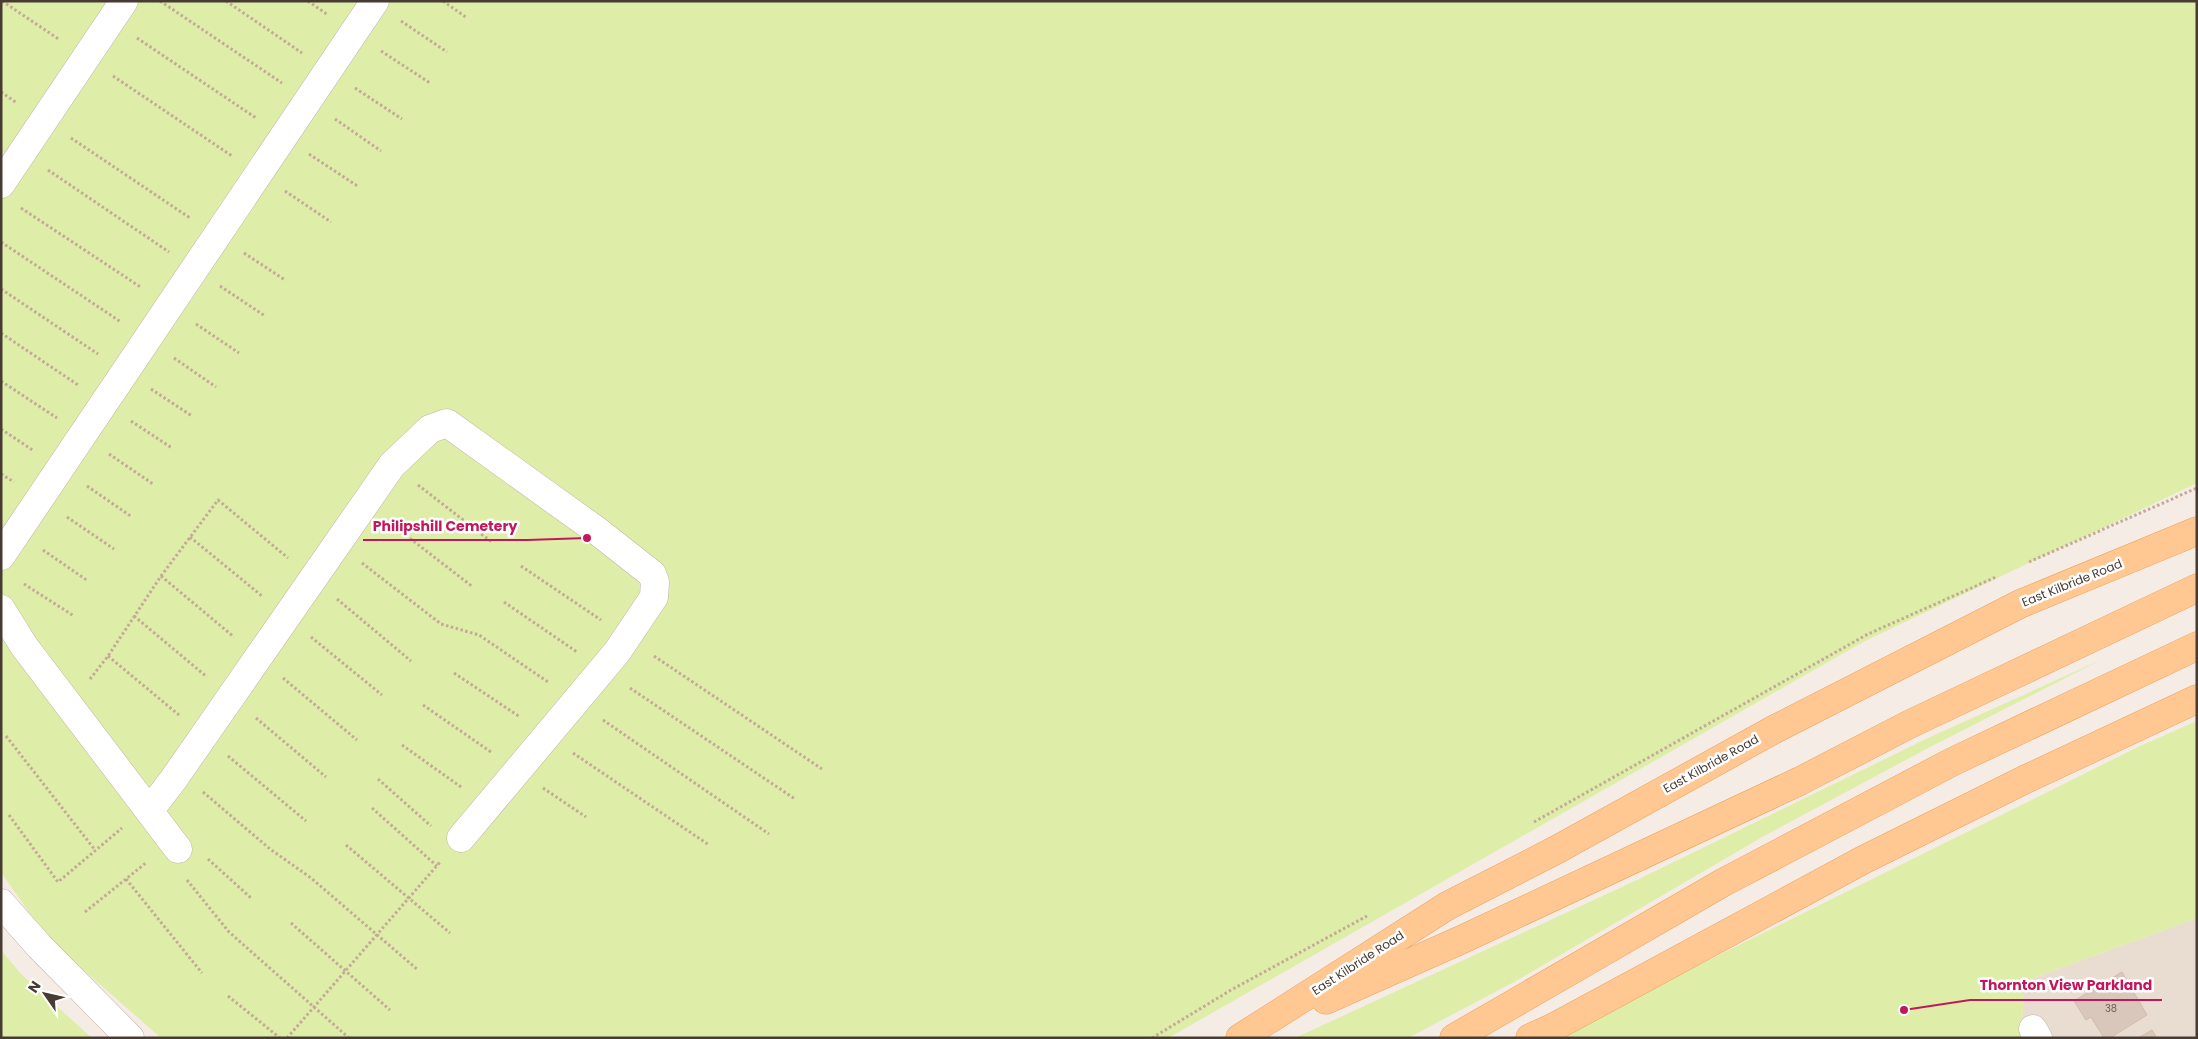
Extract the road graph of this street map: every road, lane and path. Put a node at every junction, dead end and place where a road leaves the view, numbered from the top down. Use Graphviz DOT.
graph roads {
  1 [pos="2,1"];
  2 [pos="160,1"];
  3 [pos="443,1"];
  4 [pos="374,2"];
  5 [pos="118,11"];
  6 [pos="467,18"];
  7 [pos="446,52"];
  8 [pos="86,58"];
  9 [pos="1,92"];
  10 [pos="308,101"];
  11 [pos="44,121"];
  12 [pos="284,136"];
  13 [pos="382,151"];
  14 [pos="22,154"];
  15 [pos="258,174"];
  16 [pos="1,184"];
  17 [pos="359,187"];
  18 [pos="17,206"];
  19 [pos="331,222"];
  20 [pos="217,235"];
  21 [pos="1,242"];
  22 [pos="194,268"];
  23 [pos="285,280"];
  24 [pos="170,306"];
  25 [pos="265,316"];
  26 [pos="147,340"];
  27 [pos="239,353"];
  28 [pos="216,387"];
  29 [pos="392,465"];
  30 [pos="365,504"];
  31 [pos="2197,531"];
  32 [pos="493,543"];
  33 [pos="1,556"];
  34 [pos="521,566"];
  35 [pos="312,579"];
  36 [pos="17,580"];
  37 [pos="473,587"];
  38 [pos="2187,593"];
  39 [pos="504,602"];
  40 [pos="1,609"];
  41 [pos="74,616"];
  42 [pos="627,637"];
  43 [pos="2186,651"];
  44 [pos="411,661"];
  45 [pos="602,669"];
  46 [pos="454,673"];
  47 [pos="2197,700"];
  48 [pos="70,705"];
  49 [pos="546,735"];
  50 [pos="6,736"];
  51 [pos="402,745"];
  52 [pos="822,769"];
  53 [pos="179,772"];
  54 [pos="378,780"];
  55 [pos="795,799"];
  56 [pos="488,806"];
  57 [pos="372,808"];
  58 [pos="148,809"];
  59 [pos="9,815"];
  60 [pos="458,842"];
  61 [pos="176,845"];
  62 [pos="346,845"];
  63 [pos="709,845"];
  64 [pos="96,850"];
  65 [pos="437,866"];
  66 [pos="126,879"];
  67 [pos="251,898"];
  68 [pos="408,898"];
  69 [pos="1,903"];
  70 [pos="85,912"];
  71 [pos="291,923"];
  72 [pos="450,933"];
  73 [pos="377,934"];
  74 [pos="418,970"];
  75 [pos="345,971"];
  76 [pos="202,973"];
  77 [pos="228,996"];
  78 [pos="314,1007"];
  79 [pos="390,1010"];
  80 [pos="1243,1036"];
  81 [pos="130,1038"];
  82 [pos="280,1038"];
  83 [pos="286,1038"];
  84 [pos="349,1038"];
  85 [pos="1454,1038"];
  86 [pos="1530,1038"];
  1 -- 8 [label="path"];
  2 -- 10 [label="path"];
  3 -- 6 [label="path"];
  4 -- 7 [label="path"];
  4 -- 10 [label="street"];
  5 -- 8 [label="street"];
  5 -- 12 [label="path"];
  8 -- 11 [label="street"];
  8 -- 15 [label="path"];
  9 -- 11 [label="path"];
  10 -- 12 [label="street"];
  10 -- 13 [label="path"];
  11 -- 14 [label="street"];
  11 -- 20 [label="path"];
  12 -- 15 [label="street"];
  12 -- 17 [label="path"];
  14 -- 16 [label="street"];
  14 -- 22 [label="path"];
  15 -- 19 [label="path"];
  15 -- 20 [label="street"];
  18 -- 24 [label="path"];
  20 -- 22 [label="street"];
  20 -- 23 [label="path"];
  21 -- 26 [label="path"];
  22 -- 24 [label="street"];
  22 -- 25 [label="path"];
  24 -- 26 [label="street"];
  24 -- 27 [label="path"];
  26 -- 28 [label="path"];
  26 -- 33 [label="street"];
  29 -- 30 [label="street"];
  29 -- 32 [label="path"];
  29 -- 42 [label="street"];
  30 -- 35 [label="street"];
  30 -- 37 [label="path"];
  31 -- 80 [label="main road, East Kilbride Road"];
  34 -- 42 [label="path"];
  35 -- 44 [label="path"];
  35 -- 48 [label="path"];
  35 -- 53 [label="street"];
  36 -- 41 [label="path"];
  38 -- 80 [label="main road, East Kilbride Road"];
  39 -- 45 [label="path"];
  40 -- 48 [label="street"];
  42 -- 45 [label="street"];
  42 -- 52 [label="path"];
  43 -- 85 [label="main road"];
  45 -- 49 [label="street"];
  45 -- 55 [label="path"];
  46 -- 49 [label="path"];
  47 -- 86 [label="main road"];
  48 -- 58 [label="street"];
  49 -- 56 [label="street"];
  49 -- 63 [label="path"];
  50 -- 64 [label="path"];
  51 -- 56 [label="path"];
  53 -- 58 [label="street"];
  53 -- 73 [label="path"];
  54 -- 60 [label="path"];
  56 -- 60 [label="street"];
  57 -- 65 [label="path"];
  58 -- 61 [label="street"];
  58 -- 64 [label="path"];
  59 -- 64 [label="path"];
  60 -- 65 [label="path"];
  61 -- 66 [label="path"];
  61 -- 67 [label="path"];
  61 -- 78 [label="path"];
  62 -- 68 [label="path"];
  65 -- 68 [label="path"];
  66 -- 70 [label="path"];
  66 -- 76 [label="path"];
  68 -- 72 [label="path"];
  68 -- 73 [label="path"];
  69 -- 81 [label="street"];
  71 -- 75 [label="path"];
  73 -- 74 [label="path"];
  73 -- 75 [label="path"];
  75 -- 78 [label="path"];
  75 -- 79 [label="path"];
  77 -- 82 [label="path"];
  78 -- 83 [label="path"];
  78 -- 84 [label="path"];
}
